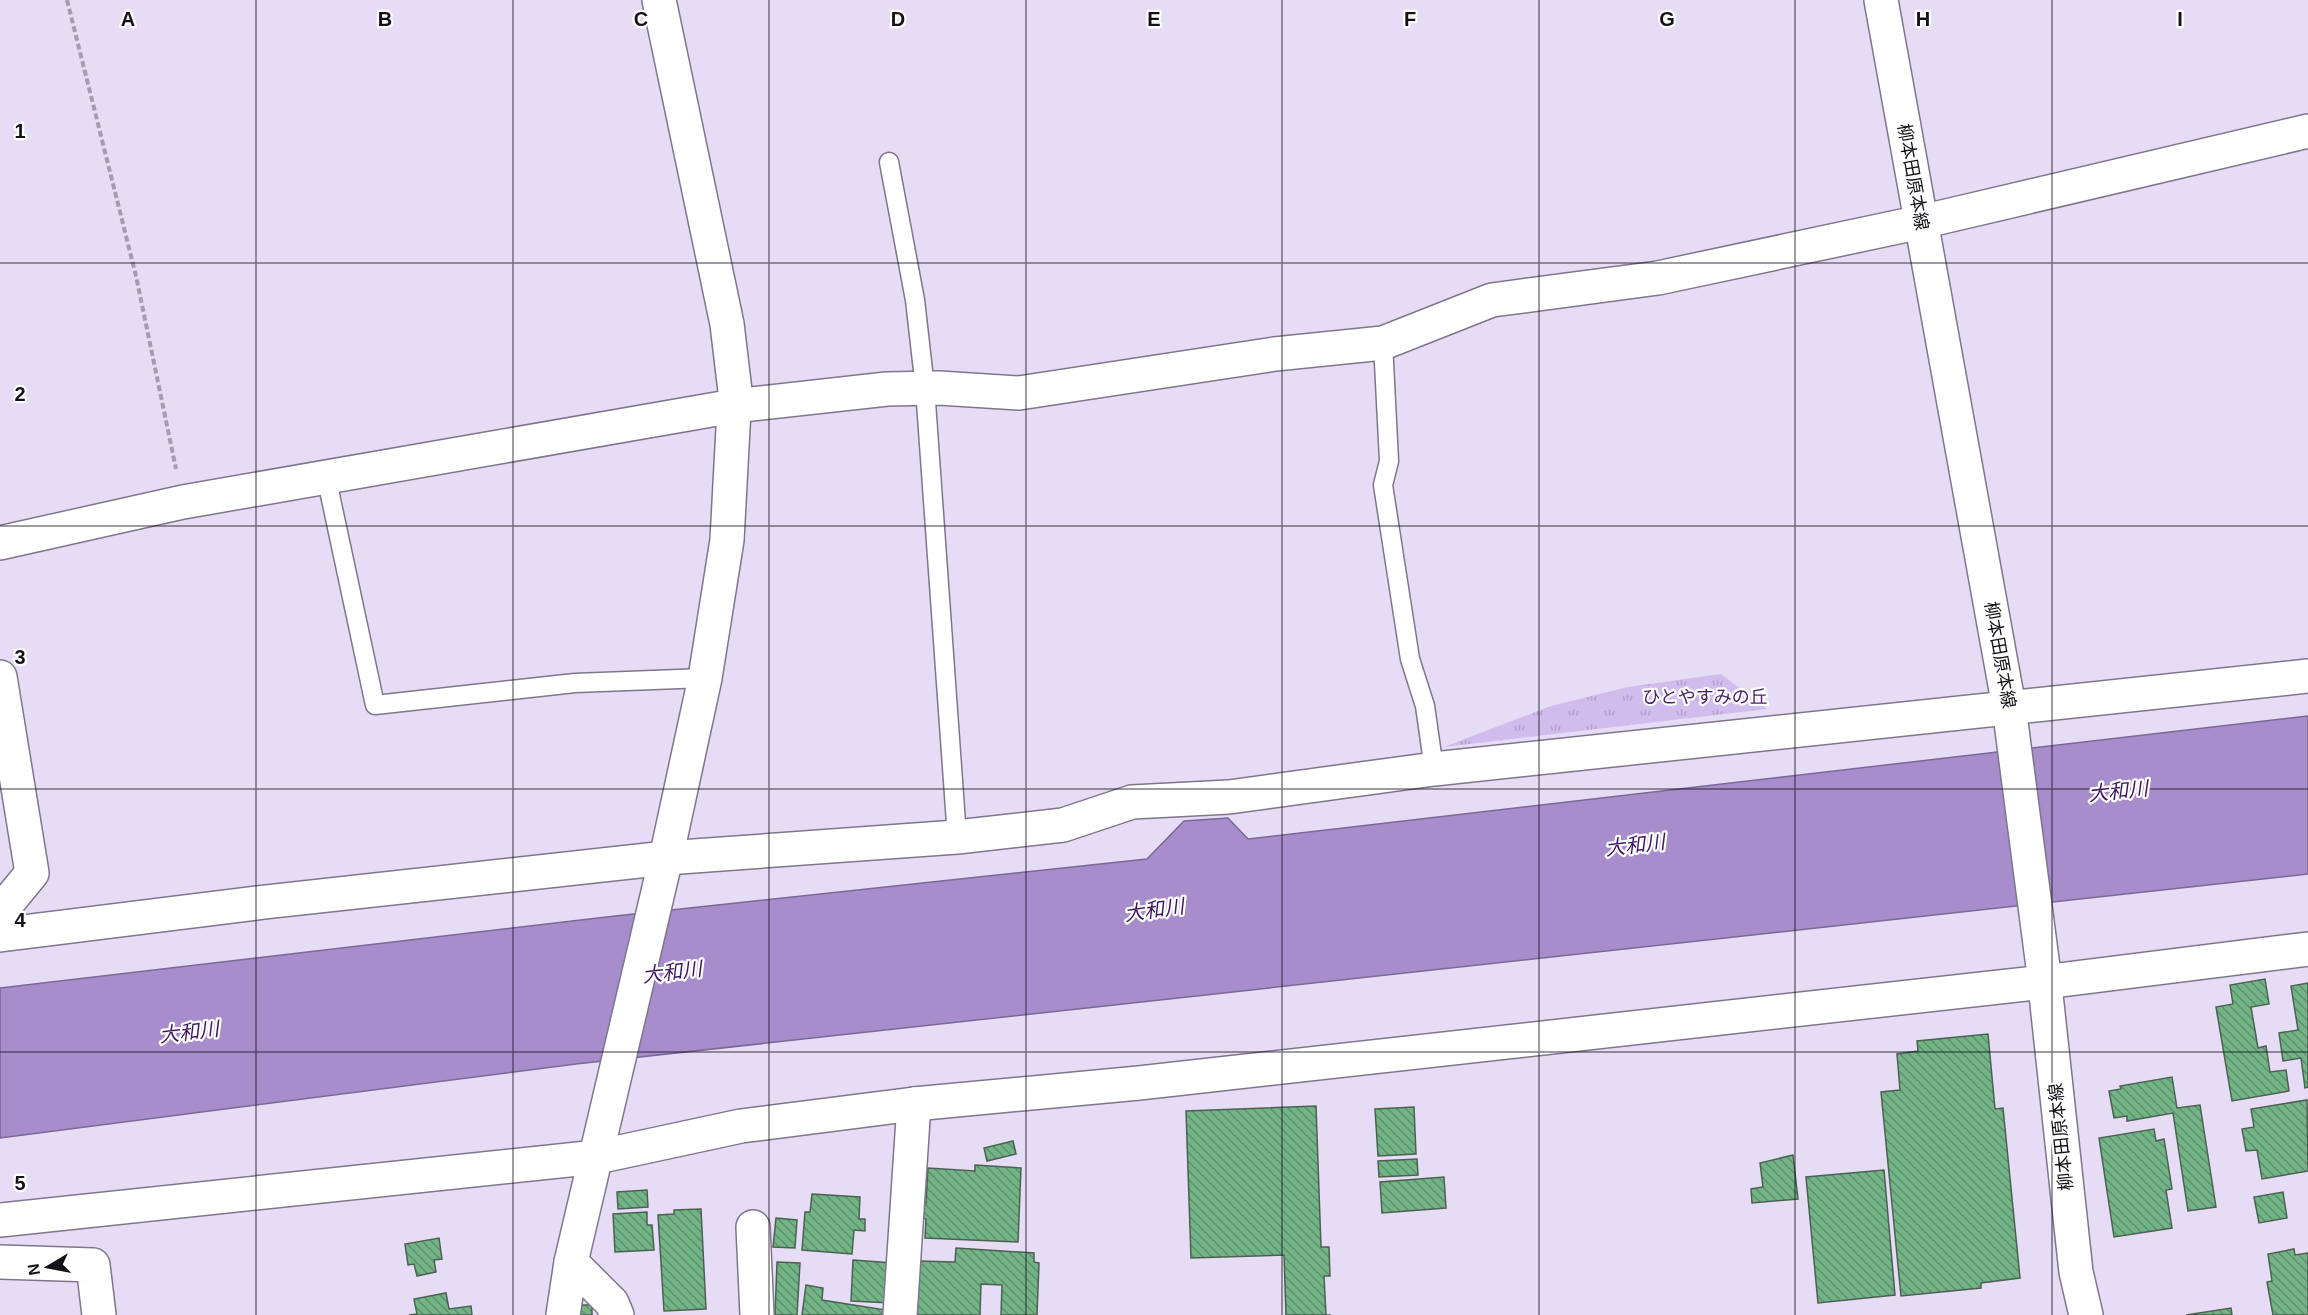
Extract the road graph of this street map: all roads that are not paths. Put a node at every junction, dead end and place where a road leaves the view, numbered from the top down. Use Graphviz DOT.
graph roads {
  1 [pos="659,0"];
  2 [pos="1881,0"];
  3 [pos="2308,131"];
  4 [pos="889,162"];
  5 [pos="1922,222"];
  6 [pos="1383,344"];
  7 [pos="925,388"];
  8 [pos="734,406"];
  9 [pos="326,476"];
  10 [pos="0,543"];
  11 [pos="2308,676"];
  12 [pos="0,677"];
  13 [pos="705,678"];
  14 [pos="2010,714"];
  15 [pos="1434,769"];
  16 [pos="957,837"];
  17 [pos="662,873"];
  18 [pos="0,912"];
  19 [pos="0,935"];
  20 [pos="2308,949"];
  21 [pos="2043,974"];
  22 [pos="914,1104"];
  23 [pos="597,1157"];
  24 [pos="0,1220"];
  25 [pos="753,1227"];
  26 [pos="0,1262"];
  27 [pos="571,1262"];
  28 [pos="99,1315"];
  29 [pos="563,1315"];
  30 [pos="617,1315"];
  31 [pos="757,1315"];
  32 [pos="900,1315"];
  33 [pos="2086,1315"];
  1 -- 8 [label="street"];
  2 -- 5 [label="street, 柳本田原本線"];
  3 -- 5 [label="street"];
  4 -- 7 [label="lane"];
  5 -- 6 [label="street"];
  5 -- 14 [label="street, 柳本田原本線"];
  6 -- 7 [label="street"];
  6 -- 15 [label="lane"];
  7 -- 8 [label="street"];
  7 -- 16 [label="lane"];
  8 -- 9 [label="street"];
  8 -- 13 [label="street"];
  9 -- 10 [label="street"];
  9 -- 13 [label="lane"];
  11 -- 14 [label="street"];
  12 -- 18 [label="street"];
  13 -- 17 [label="street"];
  14 -- 15 [label="street"];
  14 -- 21 [label="street, 柳本田原本線"];
  15 -- 16 [label="street"];
  16 -- 17 [label="street"];
  17 -- 19 [label="street"];
  17 -- 23 [label="street"];
  20 -- 21 [label="street"];
  21 -- 22 [label="street"];
  21 -- 33 [label="street, 柳本田原本線"];
  22 -- 23 [label="street"];
  22 -- 32 [label="street"];
  23 -- 24 [label="street"];
  23 -- 27 [label="street"];
  25 -- 31 [label="street"];
  26 -- 28 [label="street"];
  27 -- 29 [label="street"];
  27 -- 30 [label="street"];
}
